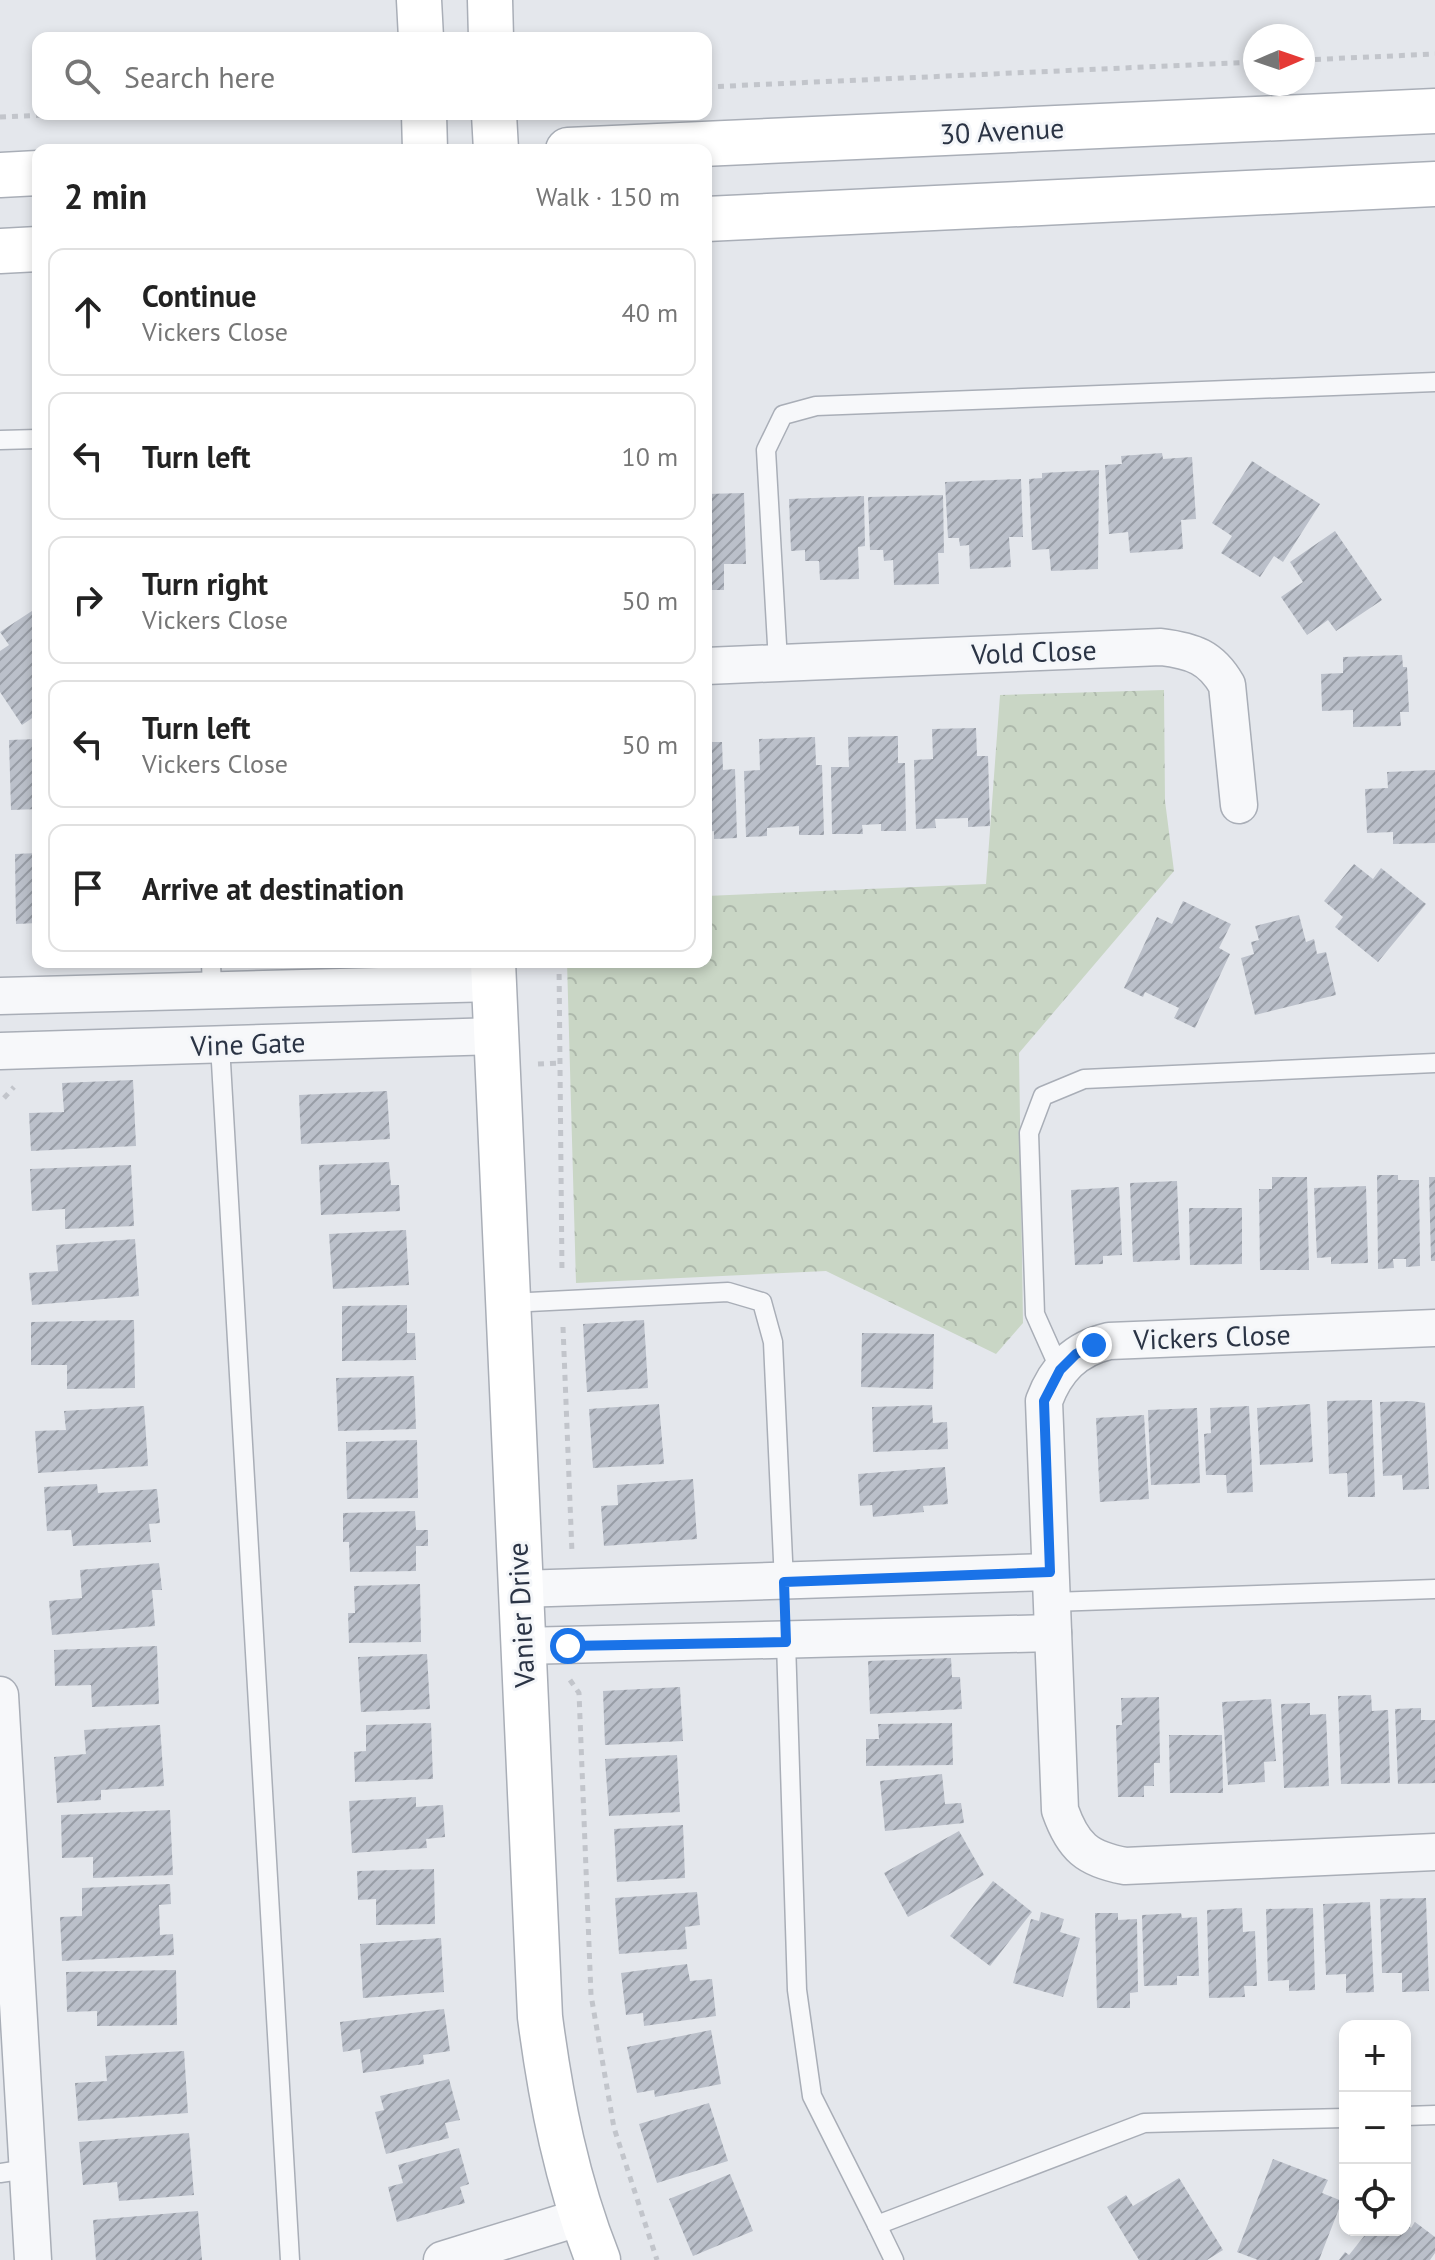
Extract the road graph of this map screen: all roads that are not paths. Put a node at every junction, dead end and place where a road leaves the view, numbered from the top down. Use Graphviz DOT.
graph roads {
  1 [pos="419,0"];
  2 [pos="490,0"];
  3 [pos="421,32"];
  4 [pos="491,32"];
  5 [pos="1435,111"];
  6 [pos="424,120"];
  7 [pos="494,120"];
  8 [pos="425,144"];
  9 [pos="496,144"];
  10 [pos="701,144"];
  11 [pos="32,173"];
  12 [pos="0,175"];
  13 [pos="1435,184"];
  14 [pos="712,219"];
  15 [pos="32,249"];
  16 [pos="0,251"];
  17 [pos="1435,382"];
  18 [pos="32,439"];
  19 [pos="0,440"];
  20 [pos="778,662"];
  21 [pos="712,666"];
  22 [pos="1239,805"];
  23 [pos="493,973"];
  24 [pos="212,976"];
  25 [pos="0,996"];
  26 [pos="497,1036"];
  27 [pos="220,1045"];
  28 [pos="0,1051"];
  29 [pos="1435,1063"];
  30 [pos="509,1303"];
  31 [pos="1435,1328"];
  32 [pos="1060,1370"];
  33 [pos="784,1582"];
  34 [pos="519,1589"];
  35 [pos="1435,1589"];
  36 [pos="1052,1602"];
  37 [pos="786,1642"];
  38 [pos="522,1646"];
  39 [pos="0,1695"];
  40 [pos="1435,1852"];
  41 [pos="6,1892"];
  42 [pos="1435,2115"];
  43 [pos="1411,2116"];
  44 [pos="1339,2118"];
  45 [pos="14,2171"];
  46 [pos="581,2217"];
  47 [pos="877,2225"];
  48 [pos="33,2260"];
  49 [pos="290,2260"];
  50 [pos="442,2260"];
  51 [pos="598,2260"];
  52 [pos="894,2260"];
  1 -- 3 [label="main road"];
  2 -- 4 [label="main road"];
  5 -- 10 [label="main road, 30 Avenue"];
  6 -- 8 [label="main road"];
  7 -- 9 [label="main road"];
  11 -- 12 [label="main road"];
  13 -- 14 [label="main road"];
  15 -- 16 [label="main road"];
  17 -- 20 [label="lane"];
  18 -- 19 [label="lane"];
  20 -- 21 [label="street, Vold Close"];
  20 -- 22 [label="street, Vold Close"];
  23 -- 24 [label="street, Vine Gate"];
  23 -- 26 [label="main road, Vanier Drive"];
  24 -- 25 [label="street, Vine Gate"];
  24 -- 27 [label="street"];
  26 -- 27 [label="street, Vine Gate"];
  26 -- 30 [label="main road, Vanier Drive"];
  27 -- 28 [label="street, Vine Gate"];
  27 -- 49 [label="lane"];
  29 -- 32 [label="lane"];
  30 -- 33 [label="lane"];
  30 -- 34 [label="main road, Vanier Drive"];
  31 -- 32 [label="street, Vickers Close"];
  32 -- 36 [label="street"];
  33 -- 34 [label="street"];
  33 -- 36 [label="street"];
  33 -- 37 [label="street"];
  34 -- 38 [label="main road, Vanier Drive"];
  35 -- 36 [label="lane"];
  36 -- 37 [label="street"];
  36 -- 40 [label="street"];
  37 -- 38 [label="street"];
  37 -- 47 [label="lane"];
  38 -- 46 [label="main road, Vanier Drive"];
  39 -- 41 [label="street"];
  41 -- 45 [label="street"];
  42 -- 43 [label="lane"];
  44 -- 47 [label="lane"];
  45 -- 48 [label="street"];
  46 -- 50 [label="street"];
  46 -- 51 [label="main road, Vanier Drive"];
  47 -- 52 [label="lane"];
}
